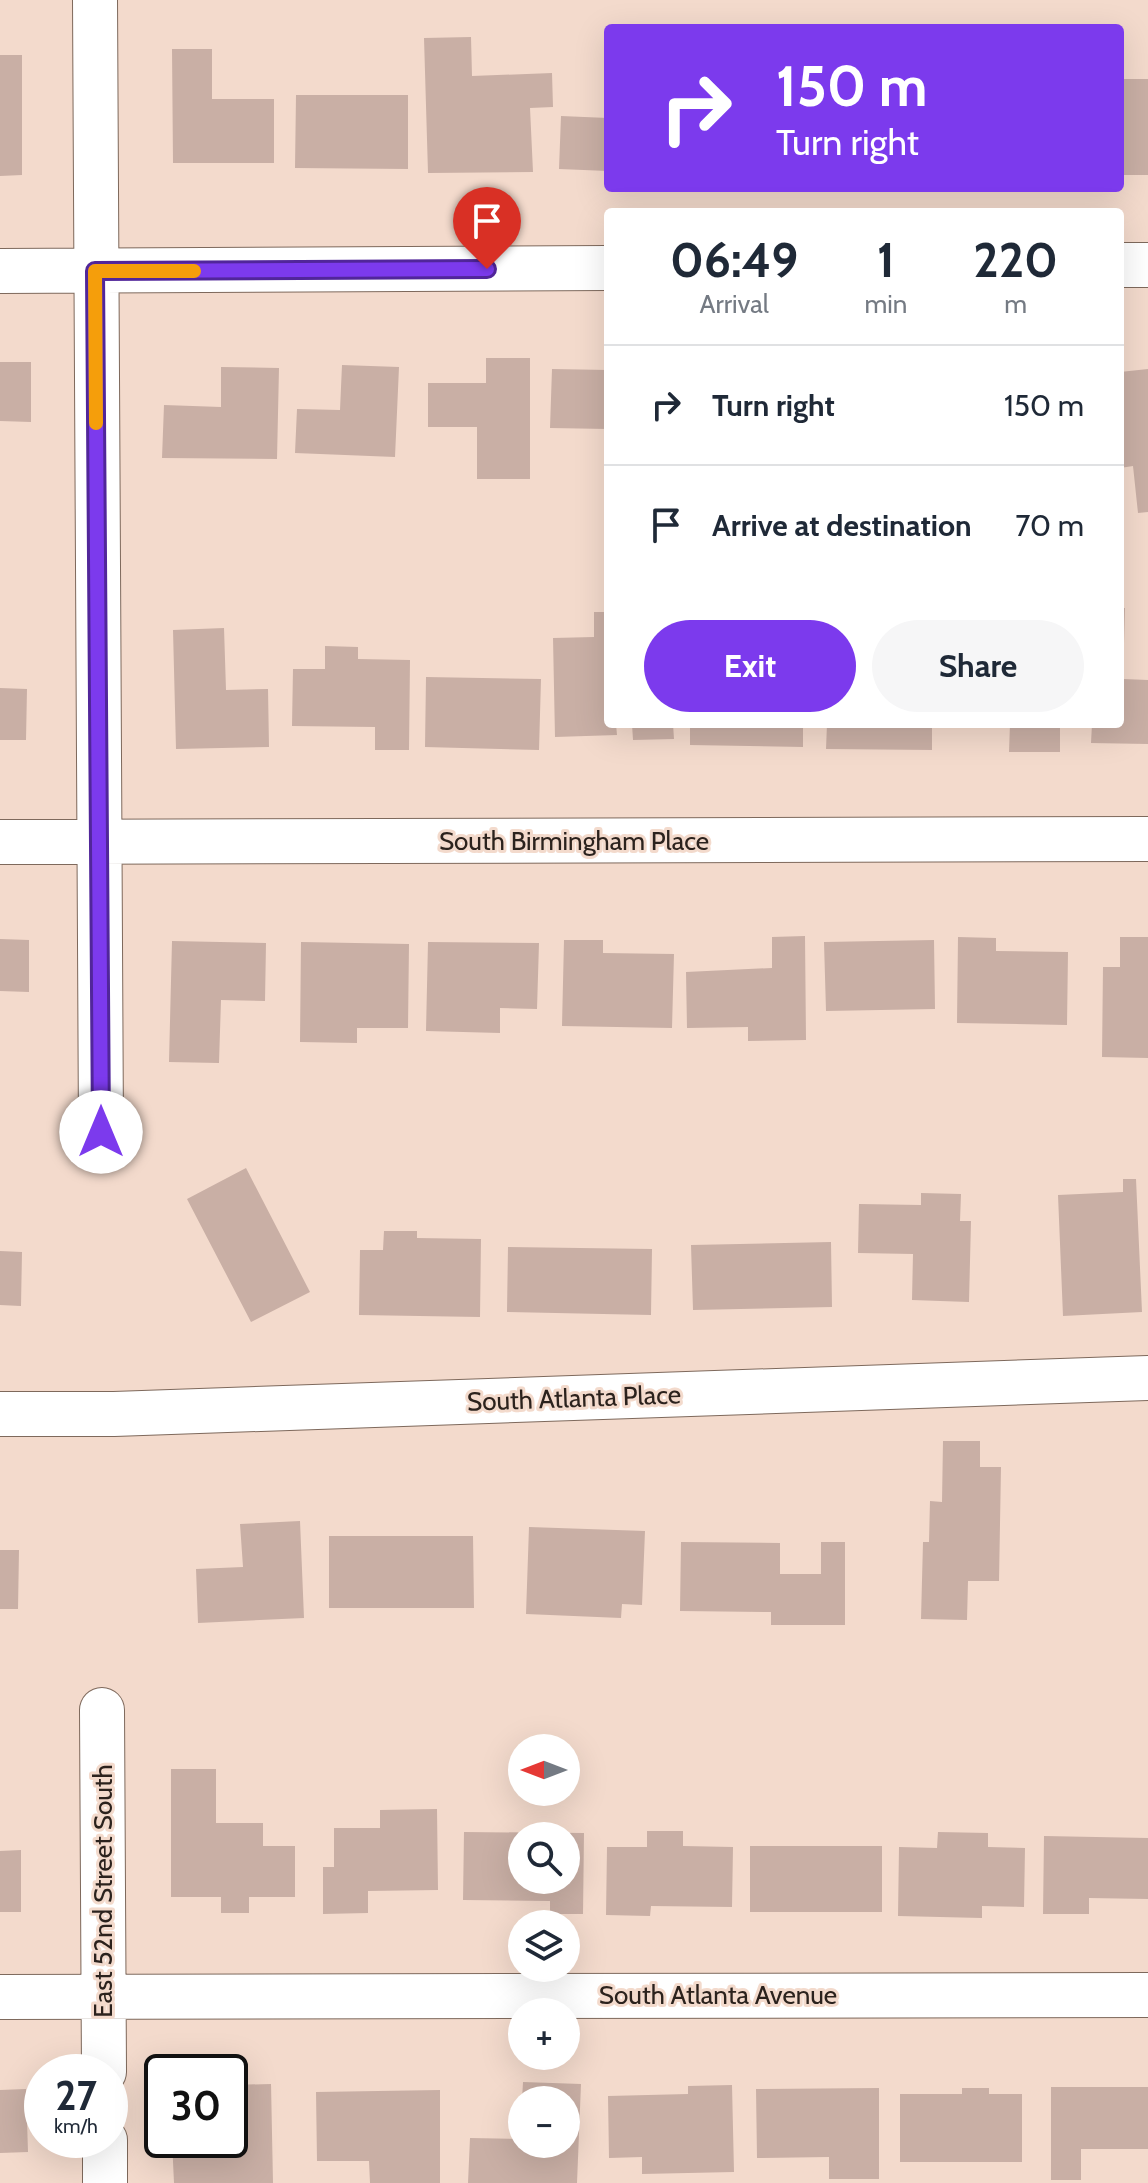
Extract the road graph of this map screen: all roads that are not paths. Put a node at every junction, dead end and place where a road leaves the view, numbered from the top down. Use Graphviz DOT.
graph roads {
  1 [pos="95,0"];
  2 [pos="1124,265"];
  3 [pos="1148,265"];
  4 [pos="604,268"];
  5 [pos="0,271"];
  6 [pos="95,271"];
  7 [pos="1148,839"];
  8 [pos="0,842"];
  9 [pos="100,843"];
  10 [pos="101,1132"];
  11 [pos="1148,1378"];
  12 [pos="0,1414"];
  13 [pos="102,1710"];
  14 [pos="1148,1995"];
  15 [pos="104,1996"];
  16 [pos="0,1997"];
  17 [pos="104,2054"];
  18 [pos="105,2158"];
  19 [pos="105,2183"];
  1 -- 6 [label="street"];
  2 -- 3 [label="street"];
  4 -- 6 [label="street"];
  5 -- 6 [label="street"];
  6 -- 9 [label="street"];
  7 -- 9 [label="street, South Birmingham Place"];
  8 -- 9 [label="street, South Birmingham Place"];
  9 -- 10 [label="street"];
  11 -- 12 [label="street, South Atlanta Place"];
  13 -- 15 [label="street, East 52nd Street South"];
  14 -- 15 [label="street, South Atlanta Avenue"];
  15 -- 16 [label="street, South Atlanta Avenue"];
  15 -- 17 [label="street, East 52nd Street South"];
  18 -- 19 [label="street"];
}
